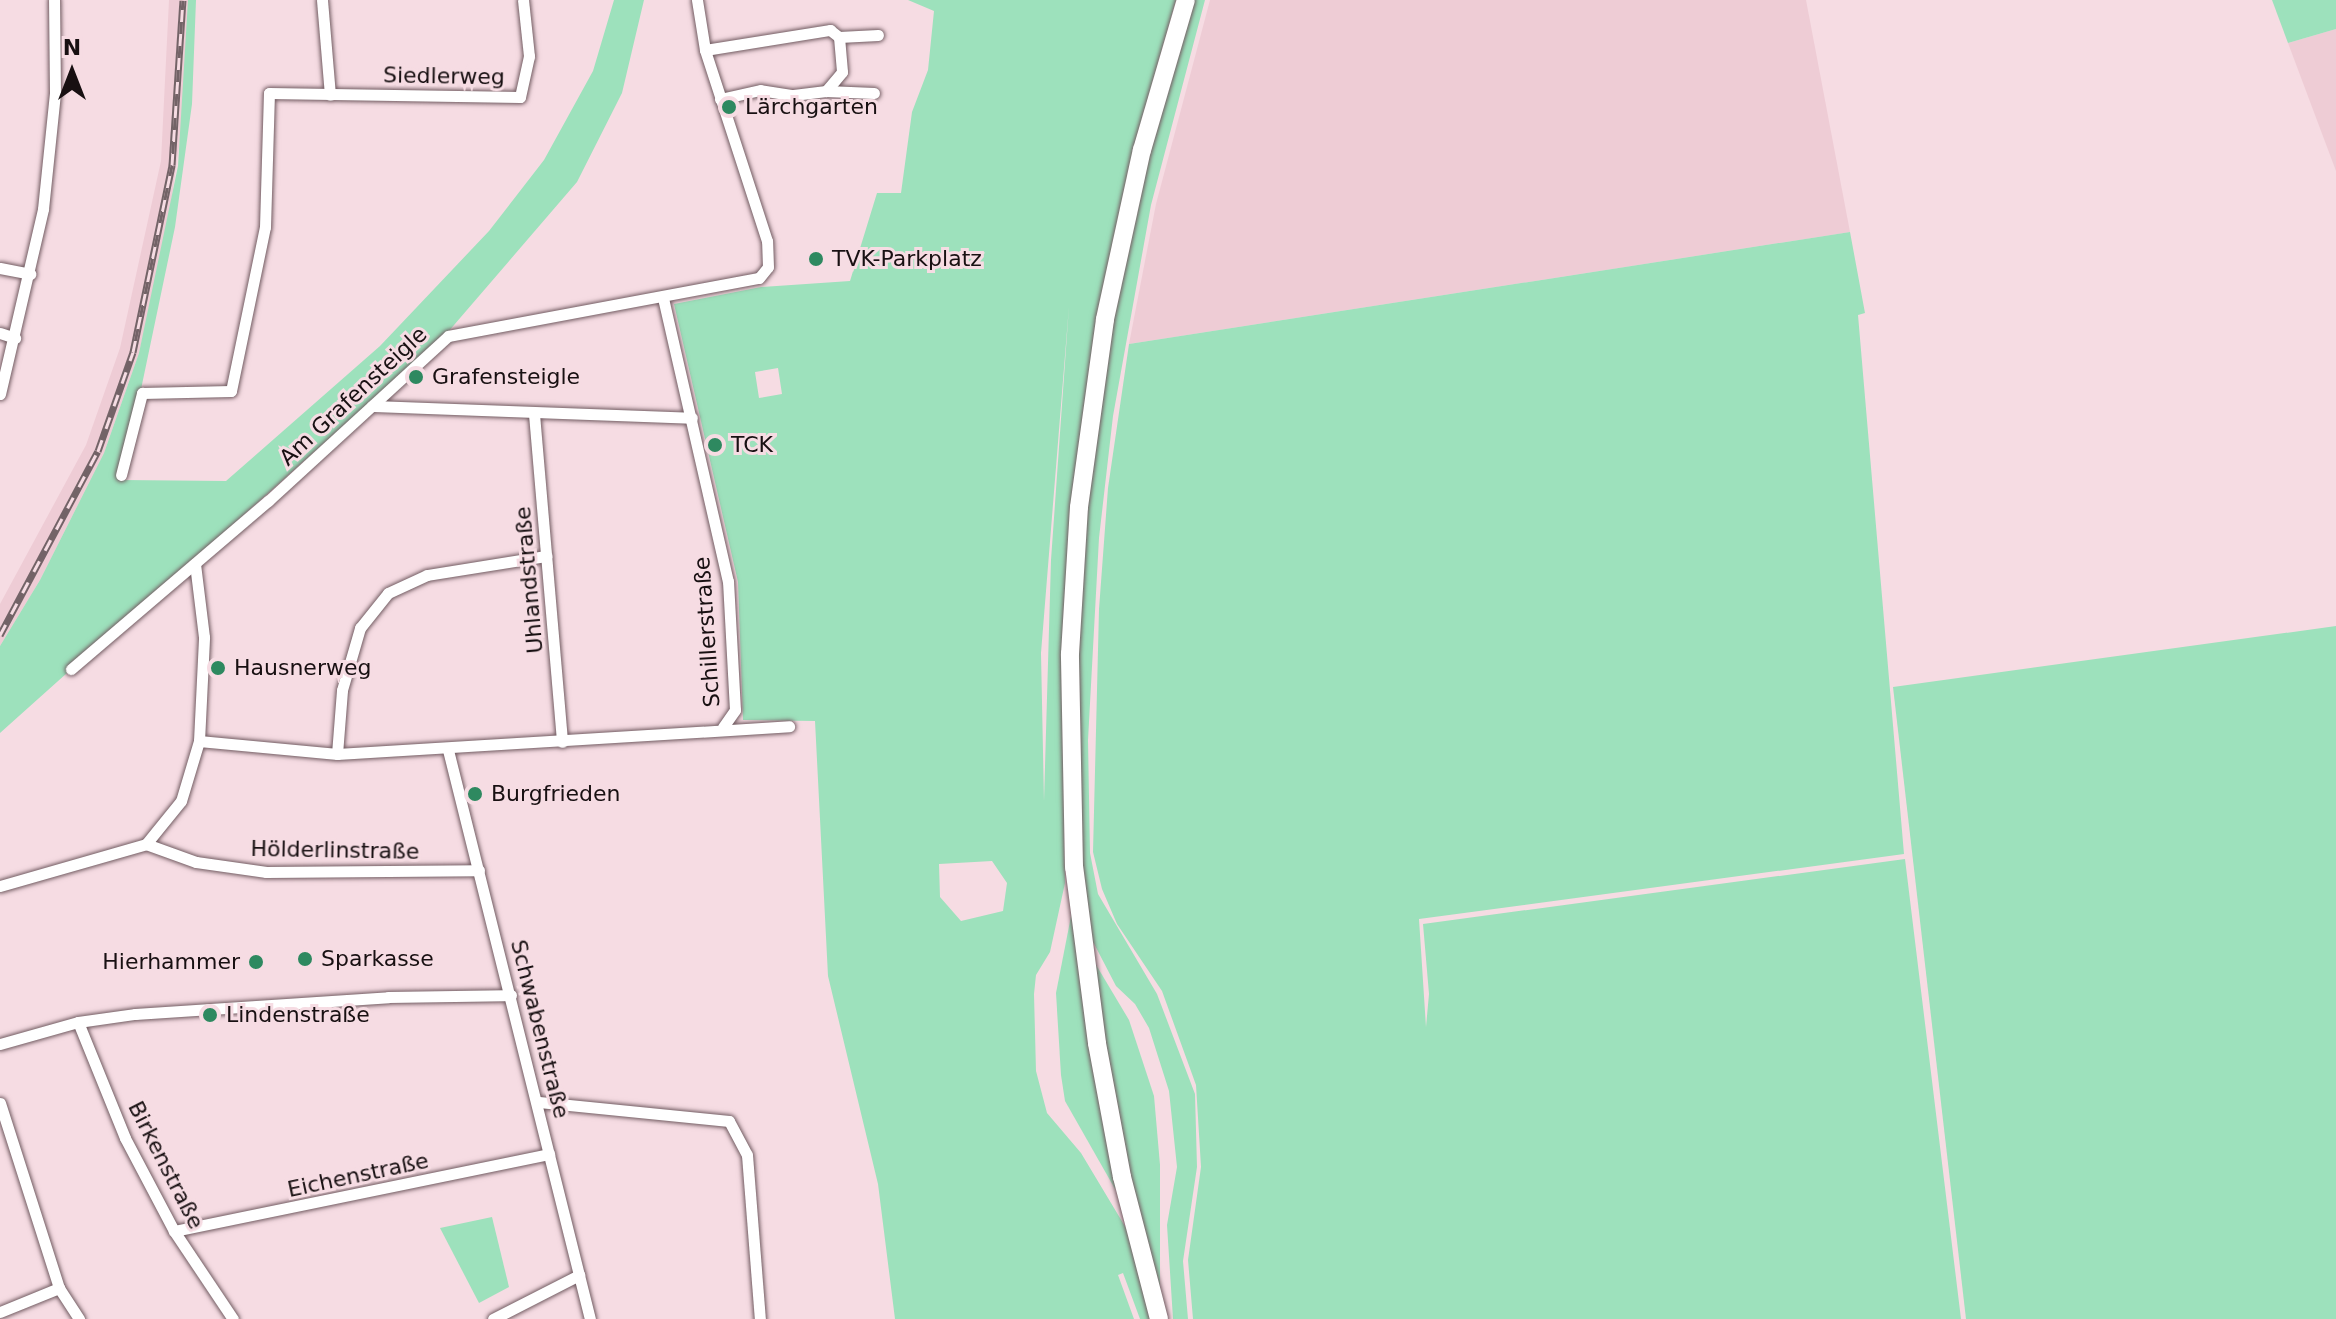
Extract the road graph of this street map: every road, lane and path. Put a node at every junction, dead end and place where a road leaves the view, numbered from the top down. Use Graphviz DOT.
graph roads {
  1 [pos="54,0"];
  2 [pos="322,0"];
  3 [pos="523,0"];
  4 [pos="697,0"];
  5 [pos="1186,0"];
  6 [pos="878,35"];
  7 [pos="839,37"];
  8 [pos="705,50"];
  9 [pos="826,91"];
  10 [pos="874,93"];
  11 [pos="330,95"];
  12 [pos="720,99"];
  13 [pos="0,268"];
  14 [pos="30,274"];
  15 [pos="663,298"];
  16 [pos="0,333"];
  17 [pos="15,338"];
  18 [pos="0,394"];
  19 [pos="372,406"];
  20 [pos="534,414"];
  21 [pos="692,418"];
  22 [pos="121,475"];
  23 [pos="546,556"];
  24 [pos="195,564"];
  25 [pos="71,669"];
  26 [pos="789,726"];
  27 [pos="723,727"];
  28 [pos="199,741"];
  29 [pos="562,742"];
  30 [pos="448,750"];
  31 [pos="337,754"];
  32 [pos="146,844"];
  33 [pos="479,870"];
  34 [pos="0,886"];
  35 [pos="511,995"];
  36 [pos="78,1022"];
  37 [pos="0,1044"];
  38 [pos="539,1102"];
  39 [pos="0,1103"];
  40 [pos="549,1154"];
  41 [pos="174,1231"];
  42 [pos="579,1275"];
  43 [pos="59,1288"];
  44 [pos="0,1312"];
  45 [pos="79,1319"];
  46 [pos="233,1319"];
  47 [pos="493,1319"];
  48 [pos="590,1319"];
  49 [pos="760,1319"];
  50 [pos="1159,1319"];
  1 -- 14 [label="street"];
  2 -- 11 [label="street"];
  3 -- 11 [label="street, Siedlerweg"];
  4 -- 8 [label="street"];
  5 -- 50 [label="main road"];
  6 -- 7 [label="street"];
  7 -- 8 [label="street"];
  7 -- 9 [label="street"];
  8 -- 12 [label="street"];
  9 -- 10 [label="street"];
  9 -- 12 [label="street"];
  11 -- 22 [label="street, Siedlerweg"];
  12 -- 15 [label="street, Am Grafensteigle"];
  13 -- 14 [label="street"];
  14 -- 17 [label="street"];
  15 -- 19 [label="street, Am Grafensteigle"];
  15 -- 21 [label="street, Schillerstraße"];
  16 -- 17 [label="street"];
  17 -- 18 [label="street"];
  19 -- 20 [label="street"];
  19 -- 24 [label="street, Am Grafensteigle"];
  20 -- 21 [label="street"];
  20 -- 23 [label="street, Uhlandstraße"];
  21 -- 27 [label="street, Schillerstraße"];
  23 -- 29 [label="street, Uhlandstraße"];
  23 -- 31 [label="street"];
  24 -- 25 [label="street, Am Grafensteigle"];
  24 -- 28 [label="street"];
  26 -- 27 [label="street"];
  27 -- 29 [label="street"];
  28 -- 31 [label="street"];
  28 -- 32 [label="street"];
  29 -- 30 [label="street"];
  30 -- 31 [label="street"];
  30 -- 33 [label="street, Schwabenstraße"];
  32 -- 33 [label="street, Hölderlinstraße"];
  32 -- 34 [label="street"];
  33 -- 35 [label="street, Schwabenstraße"];
  35 -- 36 [label="street"];
  35 -- 38 [label="street, Schwabenstraße"];
  36 -- 37 [label="street"];
  36 -- 41 [label="street, Birkenstraße"];
  38 -- 40 [label="street, Schwabenstraße"];
  38 -- 49 [label="street"];
  39 -- 43 [label="street"];
  40 -- 41 [label="street, Eichenstraße"];
  40 -- 42 [label="street, Schwabenstraße"];
  41 -- 46 [label="street, Birkenstraße"];
  42 -- 47 [label="street"];
  42 -- 48 [label="street, Schwabenstraße"];
  43 -- 44 [label="street"];
  43 -- 45 [label="street"];
}
